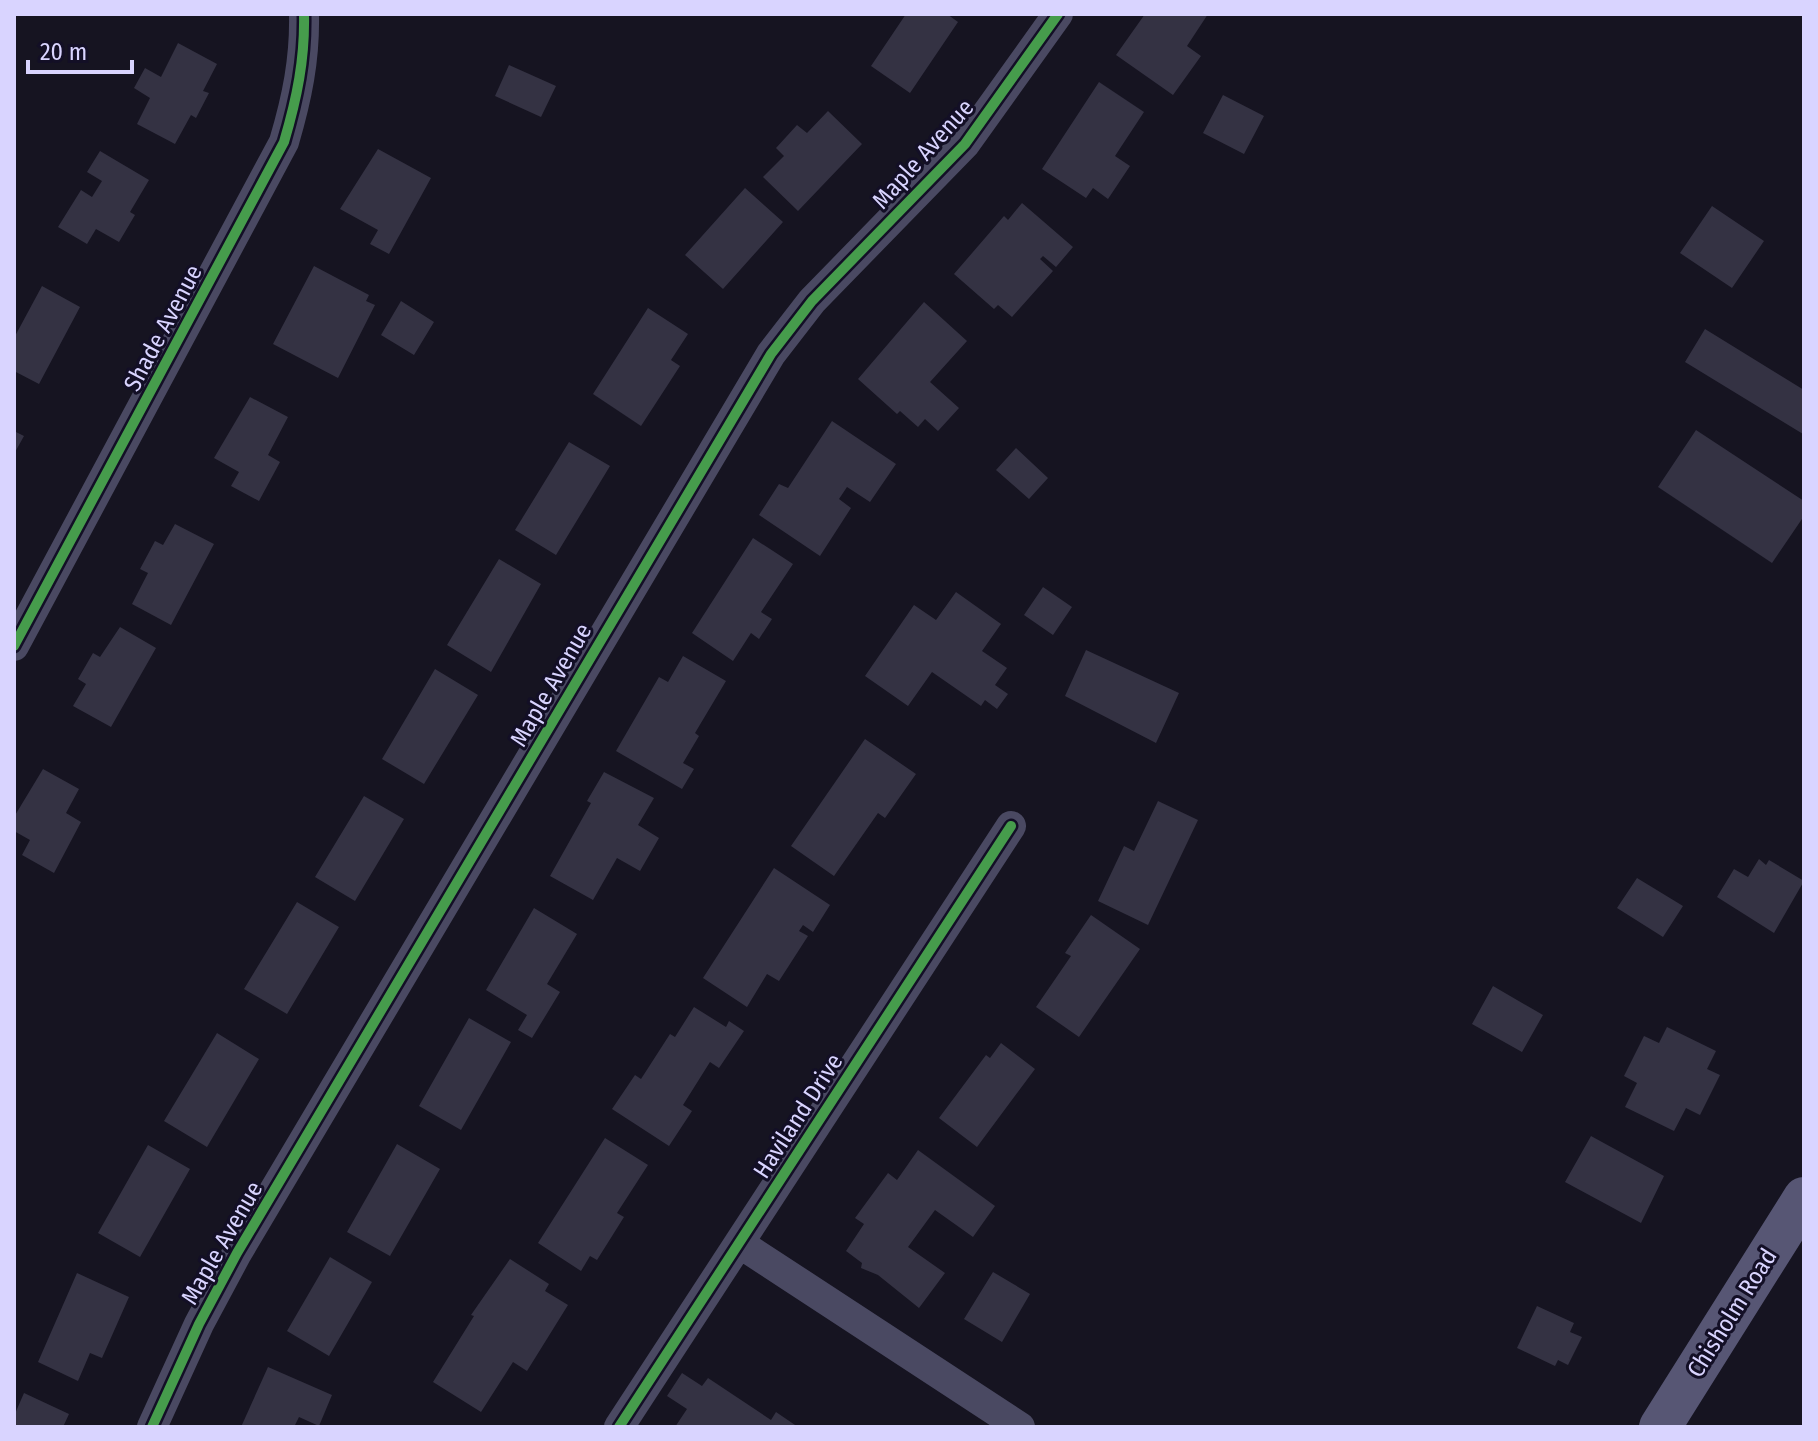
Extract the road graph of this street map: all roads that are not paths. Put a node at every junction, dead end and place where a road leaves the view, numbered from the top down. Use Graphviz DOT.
graph roads {
  1 [pos="304,14"];
  2 [pos="1058,14"];
  3 [pos="14,646"];
  4 [pos="1011,826"];
  5 [pos="1804,1198"];
  6 [pos="739,1243"];
  7 [pos="152,1427"];
  8 [pos="619,1427"];
  9 [pos="1020,1427"];
  10 [pos="1660,1427"];
  1 -- 3 [label="street, Shade Avenue"];
  2 -- 7 [label="street, Maple Avenue"];
  4 -- 6 [label="street, Haviland Drive"];
  5 -- 10 [label="main road, Chisholm Road"];
  6 -- 8 [label="street, Haviland Drive"];
  6 -- 9 [label="street"];
}
